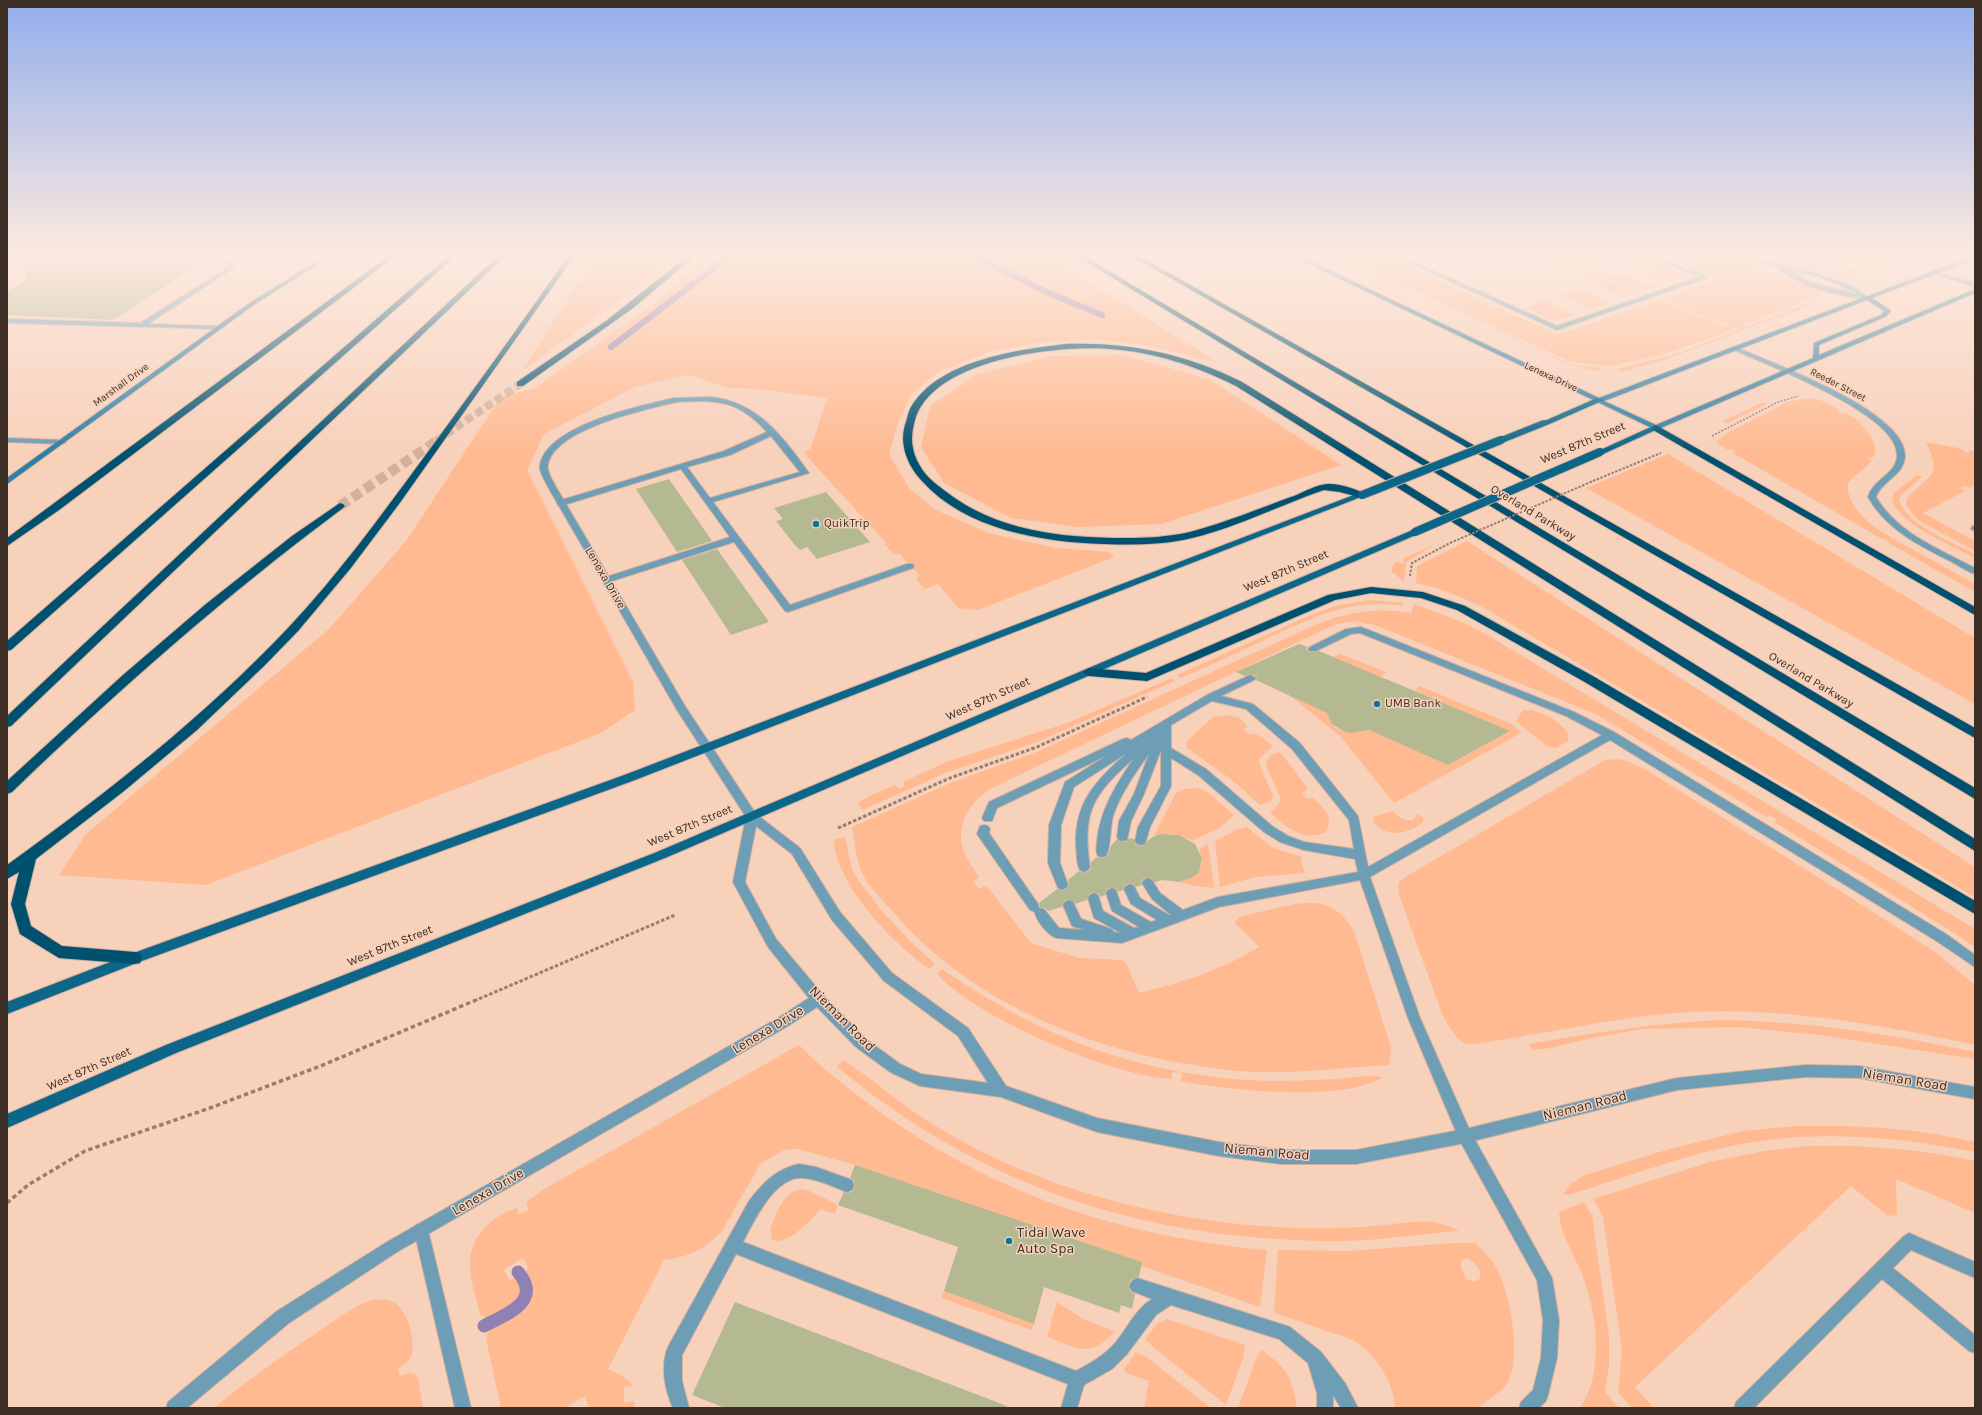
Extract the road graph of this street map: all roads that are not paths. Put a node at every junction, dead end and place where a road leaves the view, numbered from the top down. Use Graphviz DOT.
graph roads {
  1 [pos="8,321"];
  2 [pos="148,321"];
  3 [pos="228,321"];
  4 [pos="303,321"];
  5 [pos="379,321"];
  6 [pos="433,321"];
  7 [pos="527,321"];
  8 [pos="610,321"];
  9 [pos="1188,321"];
  10 [pos="1250,321"];
  11 [pos="1433,321"];
  12 [pos="1542,321"];
  13 [pos="1577,321"];
  14 [pos="1803,321"];
  15 [pos="1871,321"];
  16 [pos="1906,321"];
  17 [pos="142,325"];
  18 [pos="218,328"];
  19 [pos="1734,348"];
  20 [pos="1816,360"];
  21 [pos="1788,372"];
  22 [pos="520,384"];
  23 [pos="1600,400"];
  24 [pos="1656,428"];
  25 [pos="771,433"];
  26 [pos="7,440"];
  27 [pos="62,442"];
  28 [pos="682,466"];
  29 [pos="7,482"];
  30 [pos="1362,495"];
  31 [pos="708,502"];
  32 [pos="561,503"];
  33 [pos="340,506"];
  34 [pos="736,538"];
  35 [pos="7,543"];
  36 [pos="910,566"];
  37 [pos="1975,572"];
  38 [pos="606,580"];
  39 [pos="1975,612"];
  40 [pos="7,647"];
  41 [pos="1313,649"];
  42 [pos="1089,672"];
  43 [pos="1251,678"];
  44 [pos="1211,697"];
  45 [pos="7,723"];
  46 [pos="1166,723"];
  47 [pos="1975,734"];
  48 [pos="1610,735"];
  49 [pos="708,747"];
  50 [pos="1166,750"];
  51 [pos="7,789"];
  52 [pos="1975,794"];
  53 [pos="752,817"];
  54 [pos="1123,837"];
  55 [pos="1141,841"];
  56 [pos="1975,846"];
  57 [pos="1102,853"];
  58 [pos="1361,855"];
  59 [pos="30,856"];
  60 [pos="1084,867"];
  61 [pos="7,873"];
  62 [pos="1364,875"];
  63 [pos="1148,883"];
  64 [pos="1062,885"];
  65 [pos="1130,889"];
  66 [pos="1112,893"];
  67 [pos="1094,898"];
  68 [pos="1069,905"];
  69 [pos="1975,908"];
  70 [pos="1180,915"];
  71 [pos="1167,920"];
  72 [pos="1150,928"];
  73 [pos="1134,934"];
  74 [pos="1122,938"];
  75 [pos="135,958"];
  76 [pos="1975,962"];
  77 [pos="818,999"];
  78 [pos="7,1008"];
  79 [pos="1001,1091"];
  80 [pos="1975,1093"];
  81 [pos="7,1121"];
  82 [pos="1465,1136"];
  83 [pos="847,1185"];
  84 [pos="421,1230"];
  85 [pos="732,1245"];
  86 [pos="1881,1268"];
  87 [pos="1975,1270"];
  88 [pos="1137,1286"];
  89 [pos="1168,1297"];
  90 [pos="1975,1345"];
  91 [pos="1314,1358"];
  92 [pos="1078,1380"];
  93 [pos="174,1408"];
  94 [pos="463,1408"];
  95 [pos="681,1408"];
  96 [pos="1069,1408"];
  97 [pos="1325,1408"];
  98 [pos="1350,1408"];
  99 [pos="1527,1408"];
  100 [pos="1742,1408"];
  1 -- 17 [label="street"];
  2 -- 17 [label="street"];
  3 -- 18 [label="main road, Marshall Drive"];
  4 -- 35 [label="highway"];
  5 -- 40 [label="highway"];
  6 -- 45 [label="highway"];
  7 -- 59 [label="highway"];
  8 -- 22 [label="highway"];
  9 -- 52 [label="highway, Overland Parkway"];
  10 -- 47 [label="highway"];
  11 -- 23 [label="main road, Lenexa Drive"];
  12 -- 13 [label="street"];
  14 -- 19 [label="main road"];
  15 -- 20 [label="main road"];
  16 -- 20 [label="main road, West 87th Street"];
  17 -- 18 [label="street"];
  18 -- 27 [label="main road, Marshall Drive"];
  19 -- 21 [label="street, Reeder Street"];
  19 -- 23 [label="main road"];
  20 -- 21 [label="main road, West 87th Street"];
  21 -- 24 [label="main road, West 87th Street"];
  21 -- 37 [label="street, Reeder Street"];
  23 -- 24 [label="main road, Lenexa Drive"];
  23 -- 30 [label="main road, bridge"];
  24 -- 39 [label="highway"];
  24 -- 42 [label="main road, West 87th Street, bridge"];
  25 -- 28 [label="street"];
  25 -- 31 [label="street, Lenexa Drive"];
  25 -- 32 [label="street, Lenexa Drive"];
  26 -- 27 [label="street"];
  27 -- 29 [label="main road, Marshall Drive"];
  28 -- 31 [label="street"];
  28 -- 32 [label="street"];
  30 -- 49 [label="main road"];
  30 -- 56 [label="highway"];
  31 -- 34 [label="street"];
  32 -- 38 [label="street, Lenexa Drive"];
  33 -- 51 [label="highway"];
  34 -- 36 [label="street"];
  34 -- 38 [label="street"];
  38 -- 49 [label="street, Lenexa Drive"];
  41 -- 48 [label="street"];
  42 -- 53 [label="main road, West 87th Street"];
  42 -- 69 [label="highway"];
  43 -- 44 [label="street"];
  44 -- 46 [label="street"];
  44 -- 58 [label="street"];
  46 -- 50 [label="street"];
  46 -- 54 [label="street"];
  46 -- 57 [label="street"];
  46 -- 60 [label="street"];
  46 -- 64 [label="street"];
  46 -- 74 [label="street"];
  48 -- 62 [label="street"];
  48 -- 76 [label="street"];
  49 -- 53 [label="street, Lenexa Drive"];
  49 -- 75 [label="main road"];
  50 -- 55 [label="street"];
  50 -- 58 [label="street"];
  53 -- 77 [label="street, Nieman Road"];
  53 -- 79 [label="street"];
  53 -- 81 [label="main road, West 87th Street"];
  58 -- 62 [label="street"];
  59 -- 61 [label="highway"];
  59 -- 75 [label="highway"];
  62 -- 70 [label="street"];
  62 -- 82 [label="street"];
  63 -- 70 [label="street"];
  65 -- 71 [label="street"];
  66 -- 72 [label="street"];
  67 -- 73 [label="street"];
  68 -- 74 [label="street"];
  70 -- 71 [label="street"];
  71 -- 72 [label="street"];
  72 -- 73 [label="street"];
  73 -- 74 [label="street"];
  75 -- 78 [label="main road"];
  77 -- 79 [label="street, Nieman Road"];
  77 -- 84 [label="street, Lenexa Drive"];
  79 -- 82 [label="street, Nieman Road"];
  80 -- 82 [label="street, Nieman Road"];
  82 -- 99 [label="street"];
  83 -- 85 [label="street"];
  84 -- 93 [label="street, Lenexa Drive"];
  84 -- 94 [label="street"];
  85 -- 92 [label="street"];
  85 -- 95 [label="street"];
  86 -- 87 [label="street"];
  86 -- 90 [label="street"];
  86 -- 100 [label="street"];
  88 -- 89 [label="street"];
  89 -- 91 [label="street"];
  89 -- 92 [label="street"];
  91 -- 97 [label="street"];
  91 -- 98 [label="street"];
  92 -- 96 [label="street"];
}
